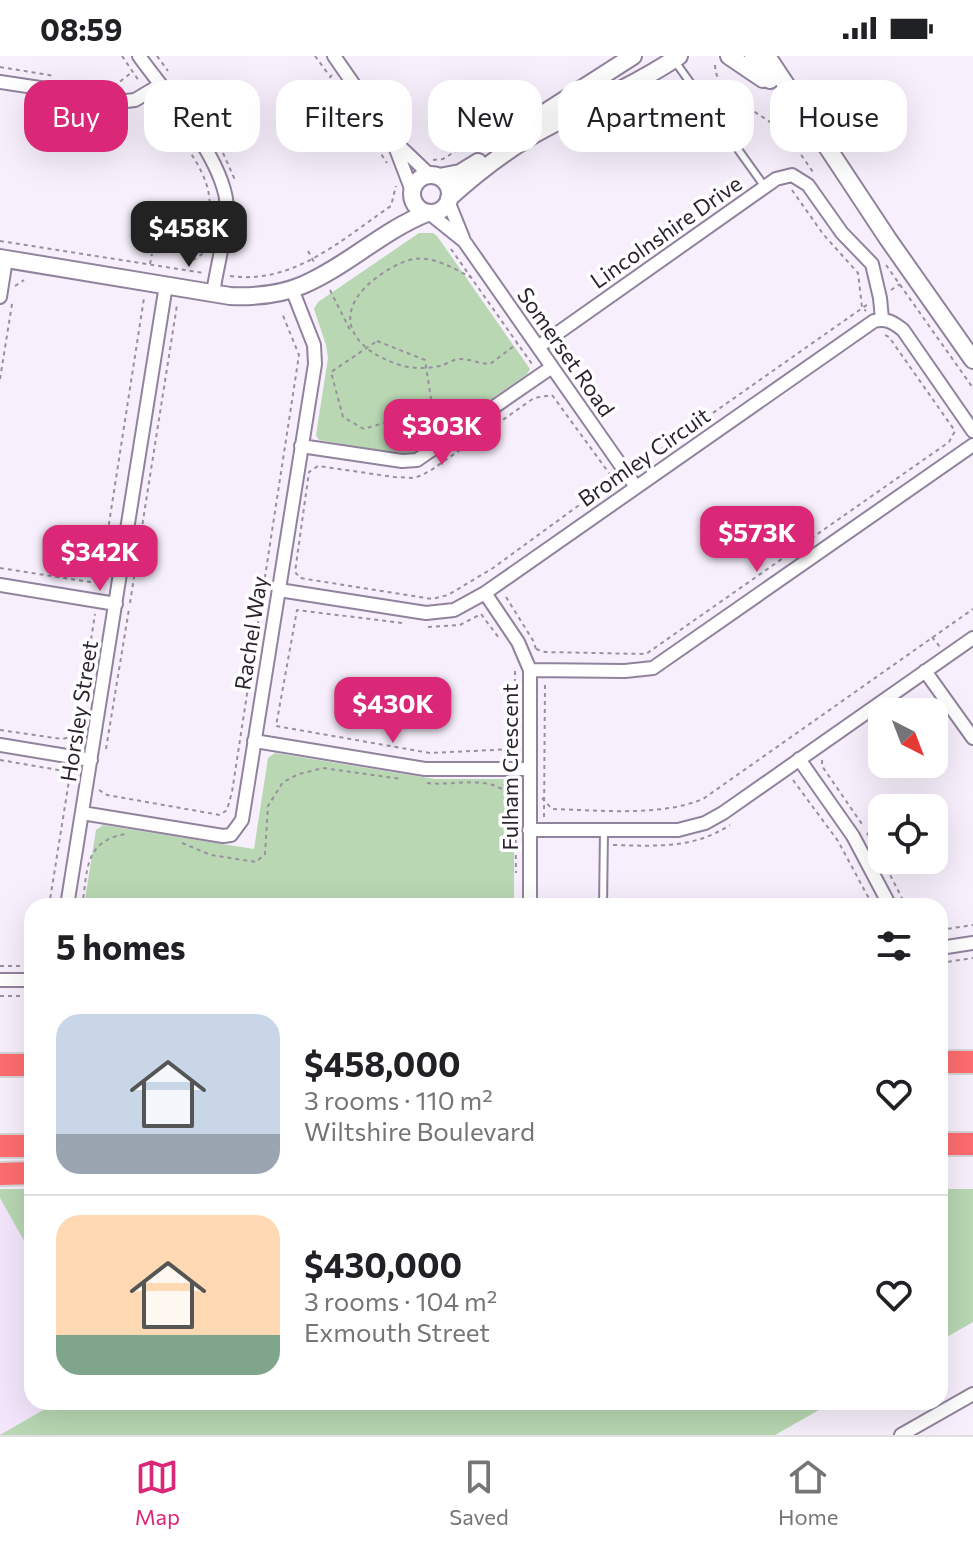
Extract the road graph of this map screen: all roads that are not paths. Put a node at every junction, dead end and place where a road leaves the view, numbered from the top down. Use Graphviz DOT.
graph roads {
  1 [pos="139,56"];
  2 [pos="334,56"];
  3 [pos="633,56"];
  4 [pos="729,56"];
  5 [pos="753,56"];
  6 [pos="767,56"];
  7 [pos="676,58"];
  8 [pos="156,80"];
  9 [pos="351,80"];
  10 [pos="770,81"];
  11 [pos="0,82"];
  12 [pos="770,84"];
  13 [pos="144,95"];
  14 [pos="206,152"];
  15 [pos="397,152"];
  16 [pos="407,152"];
  17 [pos="823,152"];
  18 [pos="435,176"];
  19 [pos="765,187"];
  20 [pos="406,193"];
  21 [pos="449,199"];
  22 [pos="428,213"];
  23 [pos="888,239"];
  24 [pos="375,240"];
  25 [pos="464,241"];
  26 [pos="3,258"];
  27 [pos="166,285"];
  28 [pos="292,289"];
  29 [pos="213,293"];
  30 [pos="6,299"];
  31 [pos="878,320"];
  32 [pos="538,347"];
  33 [pos="973,360"];
  34 [pos="552,367"];
  35 [pos="973,431"];
  36 [pos="973,445"];
  37 [pos="301,446"];
  38 [pos="636,487"];
  39 [pos="0,585"];
  40 [pos="279,590"];
  41 [pos="485,593"];
  42 [pos="116,604"];
  43 [pos="973,638"];
  44 [pos="530,670"];
  45 [pos="925,671"];
  46 [pos="973,738"];
  47 [pos="254,741"];
  48 [pos="0,745"];
  49 [pos="799,759"];
  50 [pos="91,760"];
  51 [pos="530,769"];
  52 [pos="82,813"];
  53 [pos="529,830"];
  54 [pos="604,831"];
  55 [pos="68,898"];
  56 [pos="530,898"];
  57 [pos="603,898"];
  58 [pos="886,898"];
  59 [pos="973,943"];
  60 [pos="948,947"];
  61 [pos="0,980"];
  62 [pos="24,980"];
  63 [pos="948,1062"];
  64 [pos="973,1062"];
  65 [pos="0,1065"];
  66 [pos="24,1065"];
  67 [pos="948,1144"];
  68 [pos="973,1144"];
  69 [pos="0,1146"];
  70 [pos="24,1146"];
  71 [pos="24,1173"];
  72 [pos="0,1174"];
  73 [pos="973,1394"];
  74 [pos="948,1408"];
  75 [pos="945,1410"];
  76 [pos="901,1435"];
  1 -- 8 [label="street"];
  2 -- 9 [label="street"];
  3 -- 18 [label="street"];
  4 -- 12 [label="street"];
  5 -- 10 [label="street"];
  6 -- 23 [label="street"];
  7 -- 19 [label="lane"];
  7 -- 21 [label="street"];
  11 -- 13 [label="street"];
  14 -- 29 [label="street"];
  15 -- 20 [label="street"];
  16 -- 18 [label="street"];
  17 -- 23 [label="street"];
  18 -- 20 [label="street"];
  18 -- 21 [label="street"];
  19 -- 31 [label="street, Lincolnshire Drive"];
  19 -- 32 [label="street, Lincolnshire Drive"];
  20 -- 22 [label="street"];
  20 -- 24 [label="street"];
  21 -- 22 [label="street"];
  21 -- 25 [label="street, Somerset Road"];
  22 -- 24 [label="street"];
  22 -- 25 [label="street, Somerset Road"];
  23 -- 33 [label="street"];
  24 -- 28 [label="street"];
  25 -- 32 [label="street, Somerset Road"];
  26 -- 27 [label="street"];
  26 -- 30 [label="street"];
  27 -- 29 [label="street"];
  27 -- 42 [label="street, Horsley Street"];
  28 -- 29 [label="street"];
  28 -- 37 [label="street, Rachel Way"];
  31 -- 35 [label="street"];
  31 -- 38 [label="street, Bromley Circuit"];
  32 -- 34 [label="street, Somerset Road"];
  34 -- 37 [label="street"];
  34 -- 38 [label="street, Somerset Road"];
  36 -- 44 [label="street"];
  37 -- 40 [label="street, Rachel Way"];
  38 -- 41 [label="street, Bromley Circuit"];
  39 -- 42 [label="street"];
  40 -- 41 [label="street, Bromley Circuit"];
  40 -- 47 [label="street, Rachel Way"];
  41 -- 44 [label="street, Fulham Crescent"];
  42 -- 50 [label="street, Horsley Street"];
  43 -- 45 [label="street"];
  44 -- 51 [label="street, Fulham Crescent"];
  45 -- 46 [label="street"];
  45 -- 49 [label="street"];
  47 -- 51 [label="street"];
  47 -- 52 [label="street, Rachel Way"];
  48 -- 50 [label="street"];
  49 -- 54 [label="street"];
  49 -- 58 [label="street"];
  50 -- 52 [label="street, Horsley Street"];
  51 -- 53 [label="street, Fulham Crescent"];
  52 -- 55 [label="street, Horsley Street"];
  53 -- 54 [label="street"];
  53 -- 56 [label="street, Fulham Crescent"];
  54 -- 57 [label="lane"];
  59 -- 60 [label="street"];
  61 -- 62 [label="street"];
  63 -- 64 [label="highway"];
  65 -- 66 [label="highway"];
  67 -- 68 [label="highway"];
  69 -- 70 [label="highway"];
  71 -- 72 [label="highway"];
  73 -- 74 [label="street"];
  75 -- 76 [label="street"];
}
